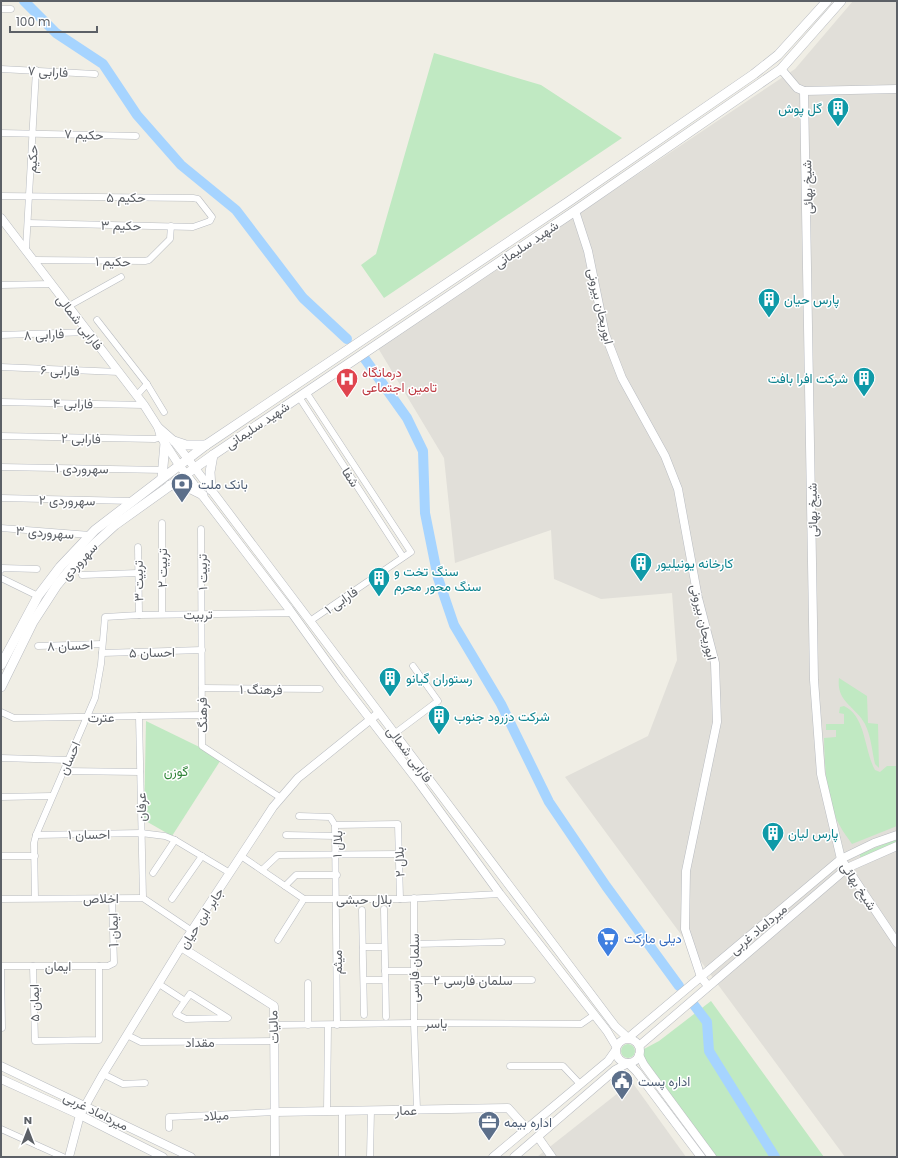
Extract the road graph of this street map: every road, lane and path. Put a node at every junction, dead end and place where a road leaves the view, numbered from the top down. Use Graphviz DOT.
graph roads {
  1 [pos="827,1"];
  2 [pos="841,1"];
  3 [pos="1,9"];
  4 [pos="11,9"];
  5 [pos="1,69"];
  6 [pos="781,69"];
  7 [pos="36,70"];
  8 [pos="95,74"];
  9 [pos="897,89"];
  10 [pos="804,91"];
  11 [pos="33,132"];
  12 [pos="1,133"];
  13 [pos="136,136"];
  14 [pos="1,196"];
  15 [pos="30,197"];
  16 [pos="575,211"];
  17 [pos="212,219"];
  18 [pos="3,222"];
  19 [pos="28,223"];
  20 [pos="171,226"];
  21 [pos="26,249"];
  22 [pos="34,260"];
  23 [pos="120,277"];
  24 [pos="51,284"];
  25 [pos="1,285"];
  26 [pos="69,306"];
  27 [pos="97,320"];
  28 [pos="88,332"];
  29 [pos="1,336"];
  30 [pos="1,367"];
  31 [pos="119,372"];
  32 [pos="147,384"];
  33 [pos="303,394"];
  34 [pos="137,395"];
  35 [pos="1,402"];
  36 [pos="314,403"];
  37 [pos="144,404"];
  38 [pos="306,408"];
  39 [pos="164,412"];
  40 [pos="158,427"];
  41 [pos="1,436"];
  42 [pos="167,440"];
  43 [pos="206,445"];
  44 [pos="345,451"];
  45 [pos="213,455"];
  46 [pos="338,456"];
  47 [pos="188,459"];
  48 [pos="180,465"];
  49 [pos="1,467"];
  50 [pos="195,468"];
  51 [pos="163,474"];
  52 [pos="186,474"];
  53 [pos="170,486"];
  54 [pos="209,495"];
  55 [pos="1,498"];
  56 [pos="133,501"];
  57 [pos="162,522"];
  58 [pos="1,528"];
  59 [pos="201,529"];
  60 [pos="90,535"];
  61 [pos="138,546"];
  62 [pos="411,552"];
  63 [pos="404,557"];
  64 [pos="37,569"];
  65 [pos="1,570"];
  66 [pos="138,573"];
  67 [pos="82,575"];
  68 [pos="1,578"];
  69 [pos="38,596"];
  70 [pos="292,613"];
  71 [pos="162,614"];
  72 [pos="202,614"];
  73 [pos="139,615"];
  74 [pos="105,617"];
  75 [pos="310,622"];
  76 [pos="102,644"];
  77 [pos="38,646"];
  78 [pos="202,650"];
  79 [pos="102,652"];
  80 [pos="1,665"];
  81 [pos="413,666"];
  82 [pos="1,687"];
  83 [pos="202,688"];
  84 [pos="320,689"];
  85 [pos="1,712"];
  86 [pos="379,713"];
  87 [pos="202,715"];
  88 [pos="139,716"];
  89 [pos="86,718"];
  90 [pos="372,718"];
  91 [pos="394,734"];
  92 [pos="1,758"];
  93 [pos="68,760"];
  94 [pos="64,772"];
  95 [pos="140,772"];
  96 [pos="52,796"];
  97 [pos="1,797"];
  98 [pos="281,798"];
  99 [pos="299,816"];
  100 [pos="398,824"];
  101 [pos="335,825"];
  102 [pos="141,833"];
  103 [pos="36,835"];
  104 [pos="286,835"];
  105 [pos="897,835"];
  106 [pos="336,836"];
  107 [pos="175,840"];
  108 [pos="897,846"];
  109 [pos="399,854"];
  110 [pos="336,855"];
  111 [pos="1,856"];
  112 [pos="35,856"];
  113 [pos="202,856"];
  114 [pos="241,856"];
  115 [pos="841,859"];
  116 [pos="846,868"];
  117 [pos="262,870"];
  118 [pos="153,873"];
  119 [pos="230,873"];
  120 [pos="337,875"];
  121 [pos="285,886"];
  122 [pos="500,894"];
  123 [pos="35,898"];
  124 [pos="112,898"];
  125 [pos="143,898"];
  126 [pos="414,898"];
  127 [pos="1,899"];
  128 [pos="172,899"];
  129 [pos="304,899"];
  130 [pos="337,899"];
  131 [pos="400,899"];
  132 [pos="384,909"];
  133 [pos="362,910"];
  134 [pos="192,930"];
  135 [pos="278,940"];
  136 [pos="502,942"];
  137 [pos="897,943"];
  138 [pos="414,944"];
  139 [pos="181,947"];
  140 [pos="362,947"];
  141 [pos="384,947"];
  142 [pos="114,962"];
  143 [pos="1,966"];
  144 [pos="33,966"];
  145 [pos="99,966"];
  146 [pos="385,971"];
  147 [pos="414,971"];
  148 [pos="701,977"];
  149 [pos="364,980"];
  150 [pos="385,980"];
  151 [pos="414,980"];
  152 [pos="532,980"];
  153 [pos="308,983"];
  154 [pos="159,984"];
  155 [pos="708,986"];
  156 [pos="185,1001"];
  157 [pos="364,1015"];
  158 [pos="594,1015"];
  159 [pos="386,1017"];
  160 [pos="414,1023"];
  161 [pos="308,1025"];
  162 [pos="328,1025"];
  163 [pos="337,1025"];
  164 [pos="275,1026"];
  165 [pos="2,1028"];
  166 [pos="127,1036"];
  167 [pos="628,1038"];
  168 [pos="274,1042"];
  169 [pos="639,1046"];
  170 [pos="616,1049"];
  171 [pos="639,1056"];
  172 [pos="628,1063"];
  173 [pos="1,1066"];
  174 [pos="510,1066"];
  175 [pos="103,1074"];
  176 [pos="1,1079"];
  177 [pos="145,1083"];
  178 [pos="580,1084"];
  179 [pos="85,1106"];
  180 [pos="371,1110"];
  181 [pos="417,1110"];
  182 [pos="327,1111"];
  183 [pos="342,1111"];
  184 [pos="275,1112"];
  185 [pos="80,1116"];
  186 [pos="169,1128"];
  187 [pos="1,1129"];
  188 [pos="527,1129"];
  189 [pos="538,1137"];
  190 [pos="63,1157"];
  191 [pos="69,1157"];
  192 [pos="163,1157"];
  193 [pos="191,1157"];
  194 [pos="276,1157"];
  195 [pos="342,1157"];
  196 [pos="370,1157"];
  197 [pos="493,1157"];
  198 [pos="514,1157"];
  199 [pos="552,1157"];
  200 [pos="701,1157"];
  201 [pos="712,1157"];
  1 -- 43 [label="main road, شهید سلیمانی"];
  2 -- 6 [label="main road, شهید سلیمانی"];
  3 -- 4 [label="street"];
  5 -- 7 [label="street, فارابی ۷"];
  6 -- 10 [label="street"];
  6 -- 16 [label="main road, شهید سلیمانی"];
  7 -- 8 [label="street, فارابی ۷"];
  7 -- 11 [label="street, حکیم"];
  9 -- 10 [label="street"];
  10 -- 115 [label="street, شیخ بهائی"];
  11 -- 12 [label="street, حکیم ۷"];
  11 -- 13 [label="street, حکیم ۷"];
  11 -- 15 [label="street, حکیم"];
  14 -- 15 [label="street, حکیم ۵"];
  15 -- 17 [label="street, حکیم ۵"];
  15 -- 19 [label="street, حکیم"];
  16 -- 33 [label="main road, شهید سلیمانی"];
  16 -- 148 [label="street, ابوریحان بیرونی"];
  17 -- 20 [label="street, حکیم ۳"];
  18 -- 21 [label="street, فارابی شمالی"];
  19 -- 20 [label="street, حکیم ۳"];
  19 -- 21 [label="street, حکیم"];
  20 -- 22 [label="street, حکیم ۱"];
  21 -- 22 [label="street, فارابی شمالی"];
  22 -- 24 [label="street, فارابی شمالی"];
  23 -- 26 [label="street"];
  24 -- 25 [label="street"];
  24 -- 26 [label="street, فارابی شمالی"];
  26 -- 28 [label="street, فارابی شمالی"];
  27 -- 32 [label="street"];
  28 -- 29 [label="street, فارابی ۸"];
  28 -- 31 [label="street, فارابی شمالی"];
  30 -- 31 [label="street, فارابی ۶"];
  31 -- 34 [label="street, فارابی شمالی"];
  32 -- 34 [label="street"];
  32 -- 39 [label="street"];
  33 -- 36 [label="street, شفا"];
  33 -- 38 [label="street, شفا"];
  33 -- 45 [label="main road, شهید سلیمانی"];
  34 -- 37 [label="street, فارابی شمالی"];
  35 -- 37 [label="street, فارابی ۴"];
  36 -- 38 [label="street"];
  36 -- 44 [label="street, شفا"];
  37 -- 40 [label="street, فارابی شمالی"];
  38 -- 46 [label="street, شفا"];
  40 -- 42 [label="street, فارابی شمالی"];
  40 -- 42 [label="street, فارابی شمالی"];
  41 -- 42 [label="street, فارابی ۲"];
  42 -- 43 [label="main road"];
  42 -- 47 [label="street, فارابی شمالی"];
  42 -- 48 [label="street, فارابی شمالی"];
  42 -- 51 [label="main road"];
  43 -- 47 [label="main road, شهید سلیمانی"];
  44 -- 46 [label="street"];
  44 -- 62 [label="street, شفا"];
  45 -- 50 [label="main road, شهید سلیمانی"];
  45 -- 54 [label="main road"];
  46 -- 63 [label="street, شفا"];
  47 -- 48 [label="main road, شهید سلیمانی"];
  47 -- 50 [label="street, فارابی شمالی"];
  48 -- 51 [label="main road, سهروردی"];
  48 -- 52 [label="street, فارابی شمالی"];
  49 -- 51 [label="street, سهروردی ۱"];
  50 -- 52 [label="main road, سهروردی"];
  50 -- 54 [label="street, فارابی شمالی"];
  51 -- 56 [label="main road, سهروردی"];
  52 -- 53 [label="main road, سهروردی"];
  52 -- 54 [label="street, فارابی شمالی"];
  53 -- 54 [label="main road"];
  53 -- 82 [label="main road, سهروردی"];
  54 -- 70 [label="street, فارابی شمالی"];
  54 -- 75 [label="street, فارابی شمالی"];
  55 -- 56 [label="street, سهروردی ۲"];
  56 -- 60 [label="main road, سهروردی"];
  57 -- 71 [label="street, تربیت ۲"];
  58 -- 60 [label="street, سهروردی ۳"];
  59 -- 72 [label="street, تربیت ۱"];
  60 -- 69 [label="main road, سهروردی"];
  61 -- 66 [label="street, تربیت ۳"];
  62 -- 63 [label="street, فارابی ۱"];
  63 -- 75 [label="street, فارابی ۱"];
  64 -- 65 [label="street"];
  66 -- 67 [label="street"];
  66 -- 73 [label="street, تربیت ۳"];
  68 -- 69 [label="street"];
  69 -- 80 [label="main road, سهروردی"];
  70 -- 72 [label="street, تربیت"];
  70 -- 90 [label="street, فارابی شمالی"];
  71 -- 72 [label="street, تربیت"];
  71 -- 73 [label="street, تربیت"];
  72 -- 78 [label="street, فرهنگ"];
  73 -- 74 [label="street, تربیت"];
  74 -- 76 [label="street, احسان"];
  75 -- 86 [label="street, فارابی شمالی"];
  76 -- 77 [label="street, احسان ۸"];
  76 -- 79 [label="street, احسان"];
  78 -- 79 [label="street, احسان ۵"];
  78 -- 83 [label="street, فرهنگ"];
  79 -- 89 [label="street, احسان"];
  81 -- 91 [label="street"];
  83 -- 84 [label="street, فرهنگ ۱"];
  83 -- 87 [label="street, فرهنگ"];
  85 -- 89 [label="street, عترت"];
  86 -- 90 [label="street, جابر ابن حیان"];
  86 -- 91 [label="street, فارابی شمالی"];
  87 -- 88 [label="street, عترت"];
  87 -- 98 [label="street, فرهنگ"];
  88 -- 89 [label="street, عترت"];
  88 -- 95 [label="street, عرفان"];
  89 -- 93 [label="street, احسان"];
  90 -- 98 [label="street, جابر ابن حیان"];
  90 -- 122 [label="street, فارابی شمالی"];
  91 -- 167 [label="street, فارابی شمالی"];
  92 -- 93 [label="street"];
  93 -- 94 [label="street, احسان"];
  94 -- 95 [label="street"];
  94 -- 96 [label="street, احسان"];
  95 -- 102 [label="street, عرفان"];
  96 -- 97 [label="street"];
  96 -- 103 [label="street, احسان"];
  98 -- 114 [label="street, جابر ابن حیان"];
  99 -- 101 [label="street"];
  100 -- 101 [label="street, بلال ۱"];
  100 -- 109 [label="street, بلال ۲"];
  101 -- 106 [label="street, بلال ۱"];
  102 -- 103 [label="street, احسان ۱"];
  102 -- 107 [label="street, احسان ۱"];
  102 -- 125 [label="street, عرفان"];
  103 -- 112 [label="street, احسان"];
  104 -- 106 [label="street"];
  105 -- 115 [label="street, میرداماد غربی"];
  106 -- 110 [label="street, بلال ۱"];
  107 -- 113 [label="street, احسان ۱"];
  107 -- 118 [label="street"];
  108 -- 116 [label="street, میرداماد غربی"];
  109 -- 110 [label="street"];
  109 -- 131 [label="street, بلال ۲"];
  110 -- 117 [label="street"];
  110 -- 120 [label="street, بلال ۱"];
  111 -- 112 [label="street"];
  112 -- 123 [label="street, احسان"];
  113 -- 119 [label="street, احسان ۱"];
  113 -- 128 [label="street"];
  114 -- 117 [label="street"];
  114 -- 119 [label="street, جابر ابن حیان"];
  115 -- 116 [label="street, شیخ بهائی"];
  115 -- 148 [label="street, میرداماد غربی"];
  116 -- 137 [label="street, شیخ بهائی"];
  116 -- 155 [label="street, میرداماد غربی"];
  117 -- 121 [label="street"];
  119 -- 134 [label="street, جابر ابن حیان"];
  120 -- 121 [label="street"];
  120 -- 130 [label="street, بلال ۱"];
  121 -- 129 [label="street"];
  122 -- 126 [label="street, بلال حبشی"];
  122 -- 158 [label="street, فارابی شمالی"];
  123 -- 124 [label="street, اخلاص"];
  123 -- 127 [label="street, اخلاص"];
  124 -- 125 [label="street, اخلاص"];
  124 -- 142 [label="street, ایمان 1"];
  125 -- 134 [label="street"];
  126 -- 131 [label="street, بلال حبشی"];
  126 -- 138 [label="street, سلمان فارسی"];
  129 -- 130 [label="street, بلال حبشی"];
  129 -- 135 [label="street"];
  130 -- 131 [label="street, بلال حبشی"];
  130 -- 163 [label="street, میثم"];
  132 -- 141 [label="street"];
  133 -- 140 [label="street"];
  134 -- 139 [label="street, جابر ابن حیان"];
  136 -- 138 [label="street"];
  138 -- 147 [label="street, سلمان فارسی"];
  139 -- 154 [label="street, جابر ابن حیان"];
  139 -- 164 [label="street, مالیات"];
  140 -- 141 [label="street"];
  140 -- 149 [label="street"];
  141 -- 146 [label="street"];
  142 -- 145 [label="street, ایمان"];
  143 -- 144 [label="street, ایمان"];
  143 -- 165 [label="street"];
  144 -- 145 [label="street, ایمان"];
  144 -- 145 [label="street, ایمان ۵"];
  146 -- 147 [label="street"];
  146 -- 150 [label="street"];
  147 -- 151 [label="street, سلمان فارسی"];
  148 -- 155 [label="street, ابوریحان بیرونی"];
  148 -- 167 [label="street, میرداماد غربی"];
  149 -- 150 [label="street"];
  149 -- 157 [label="street"];
  150 -- 159 [label="street"];
  151 -- 152 [label="street, سلمان فارسی ۲"];
  151 -- 160 [label="street, سلمان فارسی"];
  153 -- 161 [label="street"];
  154 -- 156 [label="street"];
  154 -- 166 [label="street, جابر ابن حیان"];
  155 -- 169 [label="street, میرداماد غربی"];
  156 -- 156 [label="street"];
  158 -- 160 [label="street, یاسر"];
  158 -- 170 [label="street, فارابی شمالی"];
  160 -- 163 [label="street, یاسر"];
  160 -- 181 [label="street, سلمان فارسی"];
  161 -- 162 [label="street, یاسر"];
  161 -- 164 [label="street, یاسر"];
  162 -- 163 [label="street, یاسر"];
  162 -- 182 [label="street"];
  164 -- 168 [label="street, مالیات"];
  166 -- 168 [label="street, مقداد"];
  166 -- 175 [label="street, جابر ابن حیان"];
  167 -- 169 [label="street"];
  167 -- 170 [label="street"];
  168 -- 184 [label="street, مالیات"];
  169 -- 171 [label="street"];
  170 -- 172 [label="street"];
  170 -- 178 [label="street"];
  171 -- 172 [label="street"];
  171 -- 201 [label="street"];
  172 -- 189 [label="street"];
  172 -- 200 [label="street"];
  173 -- 179 [label="street, میرداماد غربی"];
  174 -- 178 [label="street"];
  175 -- 177 [label="street"];
  175 -- 179 [label="street, جابر ابن حیان"];
  176 -- 185 [label="street, میرداماد غربی"];
  178 -- 188 [label="street"];
  179 -- 185 [label="street, جابر ابن حیان"];
  179 -- 193 [label="street, میرداماد غربی"];
  180 -- 181 [label="street, عمار"];
  180 -- 183 [label="street, عمار"];
  180 -- 196 [label="street"];
  181 -- 188 [label="street, عمار"];
  182 -- 183 [label="street, عمار"];
  182 -- 184 [label="street, عمار"];
  183 -- 195 [label="street"];
  184 -- 186 [label="street, میلاد"];
  184 -- 194 [label="street, مالیات"];
  185 -- 191 [label="street, جابر ابن حیان"];
  185 -- 192 [label="street, میرداماد غربی"];
  187 -- 190 [label="street"];
  188 -- 197 [label="street"];
  189 -- 198 [label="street"];
  189 -- 199 [label="street"];
}
